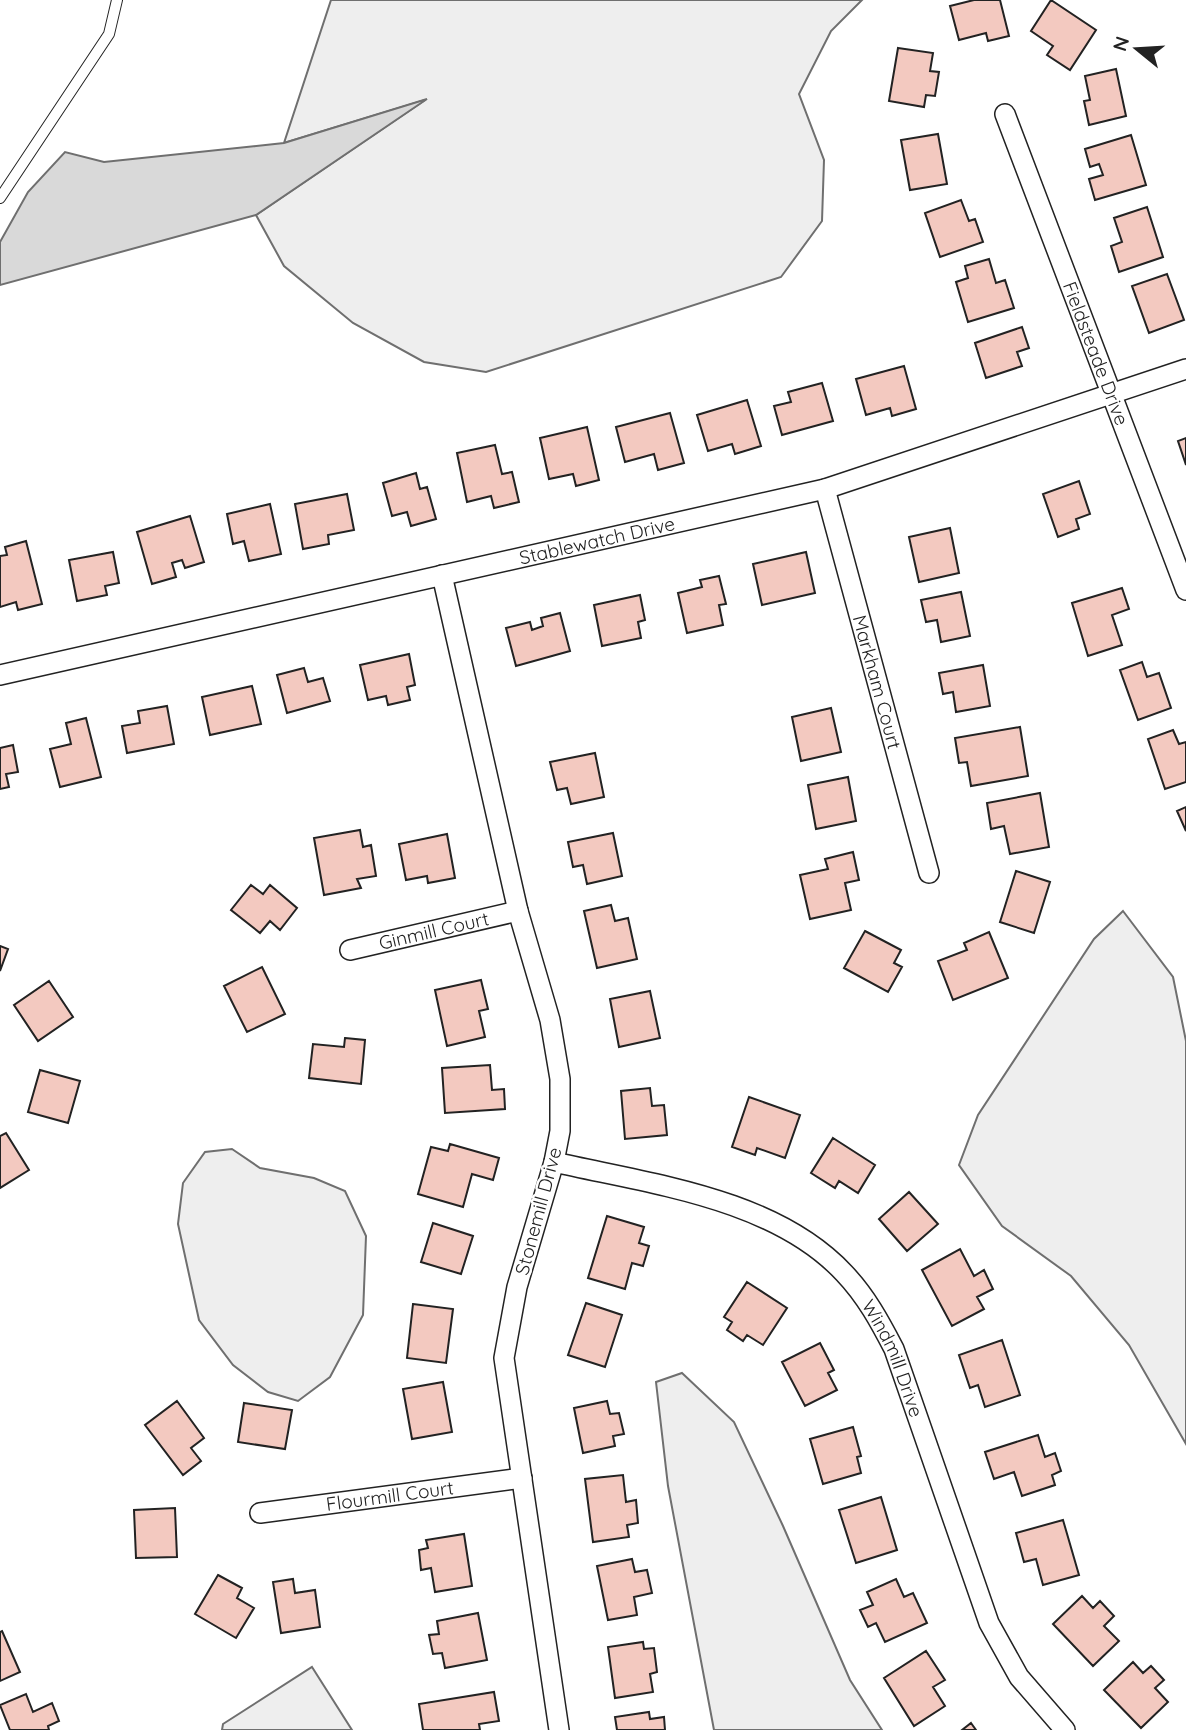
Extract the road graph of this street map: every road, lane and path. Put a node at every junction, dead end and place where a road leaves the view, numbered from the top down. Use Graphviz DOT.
graph roads {
  1 [pos="117,0"];
  2 [pos="1005,114"];
  3 [pos="0,198"];
  4 [pos="1186,369"];
  5 [pos="1111,395"];
  6 [pos="825,489"];
  7 [pos="442,575"];
  8 [pos="1186,590"];
  9 [pos="0,675"];
  10 [pos="929,873"];
  11 [pos="518,911"];
  12 [pos="350,950"];
  13 [pos="554,1162"];
  14 [pos="522,1478"];
  15 [pos="260,1514"];
  16 [pos="559,1730"];
  17 [pos="1065,1730"];
  1 -- 3 [label="lane"];
  2 -- 5 [label="street, Fieldsteade Drive"];
  4 -- 5 [label="street, Stablewatch Drive"];
  5 -- 6 [label="street, Stablewatch Drive"];
  5 -- 8 [label="street, Fieldsteade Drive"];
  6 -- 7 [label="street, Stablewatch Drive"];
  6 -- 10 [label="street, Markham Court"];
  7 -- 9 [label="street, Stablewatch Drive"];
  7 -- 11 [label="street, Stonemill Drive"];
  11 -- 12 [label="street, Ginmill Court"];
  11 -- 13 [label="street, Stonemill Drive"];
  13 -- 14 [label="street, Stonemill Drive"];
  13 -- 17 [label="street, Windmill Drive"];
  14 -- 15 [label="street, Flourmill Court"];
  14 -- 16 [label="street, Stonemill Drive"];
}
